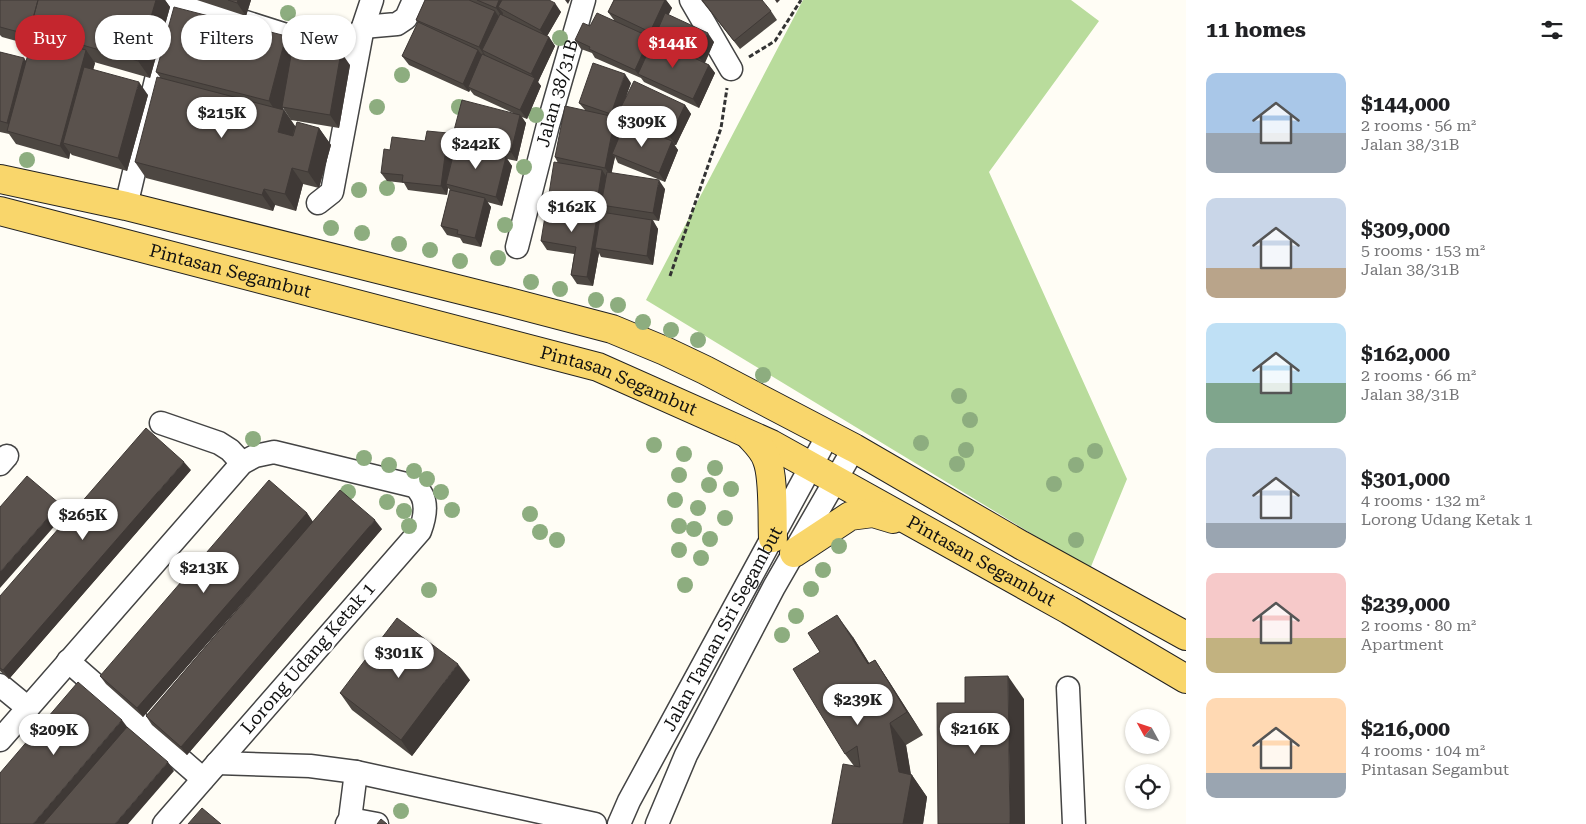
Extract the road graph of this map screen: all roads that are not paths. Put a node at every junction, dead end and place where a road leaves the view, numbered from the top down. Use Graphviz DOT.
graph roads {
  1 [pos="176,0"];
  2 [pos="372,0"];
  3 [pos="414,0"];
  4 [pos="584,0"];
  5 [pos="691,0"];
  6 [pos="363,27"];
  7 [pos="730,69"];
  8 [pos="0,179"];
  9 [pos="318,203"];
  10 [pos="126,206"];
  11 [pos="0,211"];
  12 [pos="517,247"];
  13 [pos="161,423"];
  14 [pos="749,435"];
  15 [pos="828,435"];
  16 [pos="854,448"];
  17 [pos="242,463"];
  18 [pos="812,468"];
  19 [pos="836,481"];
  20 [pos="923,529"];
  21 [pos="783,546"];
  22 [pos="1186,636"];
  23 [pos="68,661"];
  24 [pos="1186,680"];
  25 [pos="0,684"];
  26 [pos="1068,688"];
  27 [pos="28,708"];
  28 [pos="0,740"];
  29 [pos="210,771"];
  30 [pos="356,772"];
  31 [pos="348,821"];
  32 [pos="164,824"];
  33 [pos="377,824"];
  34 [pos="595,824"];
  35 [pos="619,824"];
  36 [pos="657,824"];
  37 [pos="1074,824"];
  1 -- 6 [label="street"];
  1 -- 10 [label="street"];
  2 -- 6 [label="street"];
  3 -- 6 [label="street"];
  4 -- 12 [label="street, Jalan 38/31B"];
  5 -- 7 [label="street"];
  6 -- 9 [label="street"];
  8 -- 10 [label="main road, Pintasan Segambut"];
  10 -- 15 [label="main road, Pintasan Segambut"];
  11 -- 14 [label="main road, Pintasan Segambut"];
  13 -- 17 [label="street"];
  14 -- 18 [label="main road, Pintasan Segambut"];
  14 -- 21 [label="main road"];
  15 -- 16 [label="main road, Pintasan Segambut"];
  15 -- 18 [label="street, Jalan Taman Sri Segambut"];
  16 -- 19 [label="street, Jalan Taman Sri Segambut"];
  16 -- 22 [label="main road, Pintasan Segambut"];
  17 -- 23 [label="street"];
  17 -- 29 [label="street, Lorong Udang Ketak 1"];
  18 -- 19 [label="main road, Pintasan Segambut"];
  18 -- 21 [label="street, Jalan Taman Sri Segambut"];
  19 -- 20 [label="main road, Pintasan Segambut"];
  19 -- 21 [label="street, Jalan Taman Sri Segambut"];
  20 -- 21 [label="main road"];
  20 -- 24 [label="main road, Pintasan Segambut"];
  21 -- 35 [label="street, Jalan Taman Sri Segambut"];
  21 -- 36 [label="street, Jalan Taman Sri Segambut"];
  23 -- 27 [label="street"];
  23 -- 29 [label="street"];
  25 -- 27 [label="street"];
  26 -- 37 [label="street"];
  27 -- 28 [label="street"];
  29 -- 30 [label="street"];
  29 -- 32 [label="street, Lorong Udang Ketak 1"];
  30 -- 31 [label="street"];
  30 -- 34 [label="street"];
  31 -- 33 [label="street"];
}
